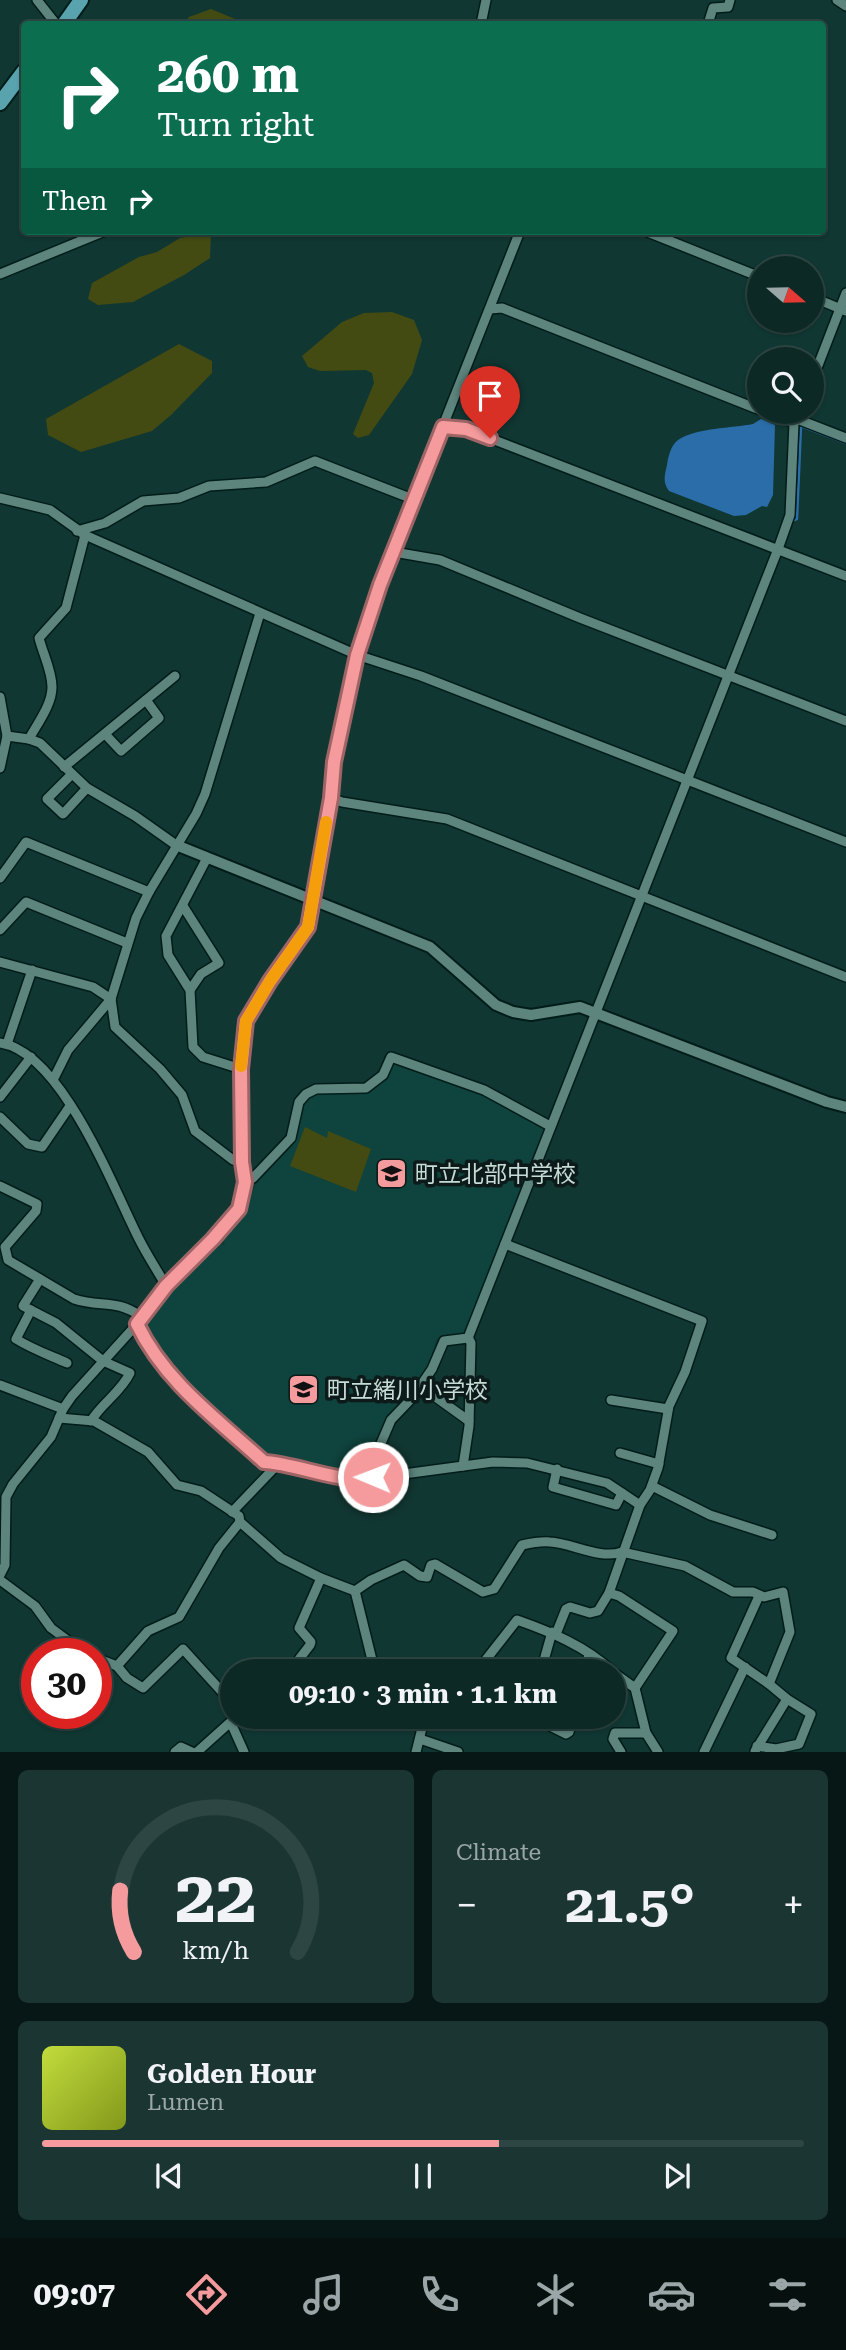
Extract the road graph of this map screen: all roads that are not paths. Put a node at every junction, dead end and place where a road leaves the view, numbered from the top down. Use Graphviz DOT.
graph roads {
  1 [pos="37,0"];
  2 [pos="81,0"];
  3 [pos="486,0"];
  4 [pos="730,0"];
  5 [pos="836,0"];
  6 [pos="846,6"];
  7 [pos="53,21"];
  8 [pos="66,21"];
  9 [pos="482,21"];
  10 [pos="709,21"];
  11 [pos="21,75"];
  12 [pos="0,103"];
  13 [pos="95,235"];
  14 [pos="518,235"];
  15 [pos="655,235"];
  16 [pos="747,272"];
  17 [pos="0,274"];
  18 [pos="846,293"];
  19 [pos="824,302"];
  20 [pos="490,309"];
  21 [pos="843,310"];
  22 [pos="824,354"];
  23 [pos="747,405"];
  24 [pos="797,424"];
  25 [pos="812,424"];
  26 [pos="443,427"];
  27 [pos="846,438"];
  28 [pos="0,498"];
  29 [pos="415,500"];
  30 [pos="81,533"];
  31 [pos="778,549"];
  32 [pos="394,552"];
  33 [pos="846,576"];
  34 [pos="260,613"];
  35 [pos="357,655"];
  36 [pos="728,674"];
  37 [pos="175,676"];
  38 [pos="0,697"];
  39 [pos="146,700"];
  40 [pos="846,721"];
  41 [pos="105,734"];
  42 [pos="7,736"];
  43 [pos="29,739"];
  44 [pos="0,768"];
  45 [pos="68,770"];
  46 [pos="686,779"];
  47 [pos="87,789"];
  48 [pos="331,798"];
  49 [pos="846,842"];
  50 [pos="176,845"];
  51 [pos="207,858"];
  52 [pos="0,878"];
  53 [pos="149,892"];
  54 [pos="641,894"];
  55 [pos="313,899"];
  56 [pos="183,906"];
  57 [pos="0,930"];
  58 [pos="127,943"];
  59 [pos="0,962"];
  60 [pos="32,970"];
  61 [pos="846,977"];
  62 [pos="190,990"];
  63 [pos="111,999"];
  64 [pos="594,1012"];
  65 [pos="3,1043"];
  66 [pos="32,1057"];
  67 [pos="241,1069"];
  68 [pos="53,1080"];
  69 [pos="0,1097"];
  70 [pos="70,1106"];
  71 [pos="846,1107"];
  72 [pos="0,1117"];
  73 [pos="550,1126"];
  74 [pos="242,1162"];
  75 [pos="245,1182"];
  76 [pos="0,1186"];
  77 [pos="505,1244"];
  78 [pos="40,1279"];
  79 [pos="166,1286"];
  80 [pos="31,1310"];
  81 [pos="139,1320"];
  82 [pos="469,1339"];
  83 [pos="103,1361"];
  84 [pos="67,1363"];
  85 [pos="0,1385"];
  86 [pos="437,1398"];
  87 [pos="611,1400"];
  88 [pos="668,1409"];
  89 [pos="61,1414"];
  90 [pos="91,1421"];
  91 [pos="469,1421"];
  92 [pos="620,1453"];
  93 [pos="279,1462"];
  94 [pos="659,1464"];
  95 [pos="463,1465"];
  96 [pos="557,1469"];
  97 [pos="373,1477"];
  98 [pos="652,1486"];
  99 [pos="622,1493"];
  100 [pos="640,1505"];
  101 [pos="232,1512"];
  102 [pos="240,1522"];
  103 [pos="772,1535"];
  104 [pos="622,1552"];
  105 [pos="0,1578"];
  106 [pos="321,1578"];
  107 [pos="355,1591"];
  108 [pos="609,1593"];
  109 [pos="759,1596"];
  110 [pos="554,1633"];
  111 [pos="64,1638"];
  112 [pos="589,1654"];
  113 [pos="299,1659"];
  114 [pos="372,1659"];
  115 [pos="486,1659"];
  116 [pos="545,1659"];
  117 [pos="588,1659"];
  118 [pos="599,1659"];
  119 [pos="112,1664"];
  120 [pos="117,1666"];
  121 [pos="745,1667"];
  122 [pos="626,1681"];
  123 [pos="769,1684"];
  124 [pos="635,1688"];
  125 [pos="220,1690"];
  126 [pos="787,1699"];
  127 [pos="223,1729"];
  128 [pos="237,1729"];
  129 [pos="421,1729"];
  130 [pos="556,1729"];
  131 [pos="570,1729"];
  132 [pos="646,1733"];
  133 [pos="420,1739"];
  134 [pos="756,1749"];
  135 [pos="175,1752"];
  136 [pos="194,1752"];
  137 [pos="244,1752"];
  138 [pos="416,1752"];
  139 [pos="458,1752"];
  140 [pos="621,1752"];
  141 [pos="658,1752"];
  142 [pos="704,1752"];
  1 -- 7 [label="street"];
  2 -- 8 [label="main road"];
  3 -- 9 [label="street"];
  4 -- 10 [label="street"];
  5 -- 6 [label="street"];
  11 -- 12 [label="main road"];
  13 -- 17 [label="street"];
  14 -- 20 [label="street"];
  15 -- 16 [label="street"];
  18 -- 21 [label="street"];
  19 -- 21 [label="street"];
  20 -- 23 [label="street"];
  20 -- 26 [label="street"];
  21 -- 22 [label="street"];
  24 -- 31 [label="street"];
  25 -- 27 [label="street"];
  26 -- 29 [label="street"];
  26 -- 31 [label="street"];
  28 -- 30 [label="street"];
  29 -- 30 [label="street"];
  29 -- 32 [label="street"];
  30 -- 34 [label="street"];
  30 -- 43 [label="street"];
  31 -- 33 [label="street"];
  31 -- 36 [label="street"];
  32 -- 35 [label="street"];
  32 -- 36 [label="street"];
  34 -- 35 [label="street"];
  34 -- 50 [label="street"];
  35 -- 46 [label="street"];
  35 -- 48 [label="street"];
  36 -- 40 [label="street"];
  36 -- 46 [label="street"];
  37 -- 39 [label="street"];
  38 -- 42 [label="street"];
  39 -- 41 [label="street"];
  39 -- 41 [label="street"];
  41 -- 45 [label="street"];
  42 -- 43 [label="street"];
  42 -- 44 [label="street"];
  43 -- 45 [label="street"];
  45 -- 47 [label="street"];
  45 -- 47 [label="street"];
  46 -- 49 [label="street"];
  46 -- 54 [label="street"];
  47 -- 50 [label="street"];
  48 -- 54 [label="street"];
  48 -- 55 [label="street"];
  50 -- 51 [label="street"];
  50 -- 53 [label="street"];
  51 -- 55 [label="street"];
  51 -- 56 [label="street"];
  52 -- 53 [label="street"];
  53 -- 58 [label="street"];
  54 -- 61 [label="street"];
  54 -- 64 [label="street"];
  55 -- 64 [label="street"];
  55 -- 67 [label="street"];
  56 -- 62 [label="street"];
  56 -- 62 [label="street"];
  57 -- 58 [label="street"];
  58 -- 63 [label="street"];
  59 -- 60 [label="street"];
  60 -- 63 [label="street"];
  60 -- 65 [label="street"];
  62 -- 67 [label="street"];
  63 -- 68 [label="street"];
  63 -- 74 [label="street"];
  64 -- 71 [label="street"];
  64 -- 73 [label="street"];
  65 -- 66 [label="street"];
  66 -- 68 [label="street"];
  66 -- 69 [label="street"];
  67 -- 74 [label="street"];
  68 -- 70 [label="street"];
  70 -- 72 [label="street"];
  70 -- 79 [label="street"];
  73 -- 75 [label="street"];
  73 -- 77 [label="street"];
  74 -- 75 [label="street"];
  75 -- 79 [label="street"];
  76 -- 78 [label="street"];
  77 -- 88 [label="street"];
  77 -- 97 [label="street"];
  78 -- 80 [label="street"];
  78 -- 81 [label="street"];
  79 -- 81 [label="street"];
  80 -- 83 [label="street"];
  80 -- 84 [label="street"];
  81 -- 83 [label="street"];
  81 -- 93 [label="street"];
  82 -- 91 [label="street"];
  83 -- 89 [label="street"];
  83 -- 90 [label="street"];
  85 -- 89 [label="street"];
  86 -- 91 [label="street"];
  87 -- 88 [label="street"];
  88 -- 94 [label="street"];
  89 -- 90 [label="street"];
  89 -- 105 [label="street"];
  90 -- 101 [label="street"];
  91 -- 95 [label="street"];
  92 -- 94 [label="street"];
  93 -- 97 [label="street"];
  93 -- 101 [label="street"];
  94 -- 98 [label="street"];
  95 -- 96 [label="street"];
  95 -- 97 [label="street"];
  96 -- 99 [label="street"];
  96 -- 99 [label="street"];
  98 -- 100 [label="street"];
  98 -- 103 [label="street"];
  99 -- 100 [label="street"];
  100 -- 104 [label="street"];
  101 -- 102 [label="street"];
  102 -- 106 [label="street"];
  102 -- 120 [label="street"];
  104 -- 107 [label="street"];
  104 -- 108 [label="street"];
  104 -- 109 [label="street"];
  105 -- 111 [label="street"];
  106 -- 107 [label="street"];
  106 -- 113 [label="street"];
  107 -- 114 [label="street"];
  108 -- 110 [label="street"];
  108 -- 124 [label="street"];
  109 -- 121 [label="street"];
  109 -- 123 [label="street"];
  110 -- 112 [label="street"];
  110 -- 115 [label="street"];
  110 -- 116 [label="street"];
  112 -- 117 [label="street"];
  112 -- 118 [label="street"];
  119 -- 120 [label="street"];
  120 -- 125 [label="street"];
  121 -- 123 [label="street"];
  121 -- 142 [label="street"];
  122 -- 124 [label="street"];
  123 -- 126 [label="street"];
  124 -- 132 [label="street"];
  126 -- 134 [label="street"];
  126 -- 134 [label="street"];
  127 -- 136 [label="street"];
  128 -- 137 [label="street"];
  129 -- 133 [label="street"];
  130 -- 131 [label="street"];
  132 -- 140 [label="street"];
  132 -- 141 [label="street"];
  133 -- 138 [label="street"];
  133 -- 139 [label="street"];
  135 -- 136 [label="street"];
}
